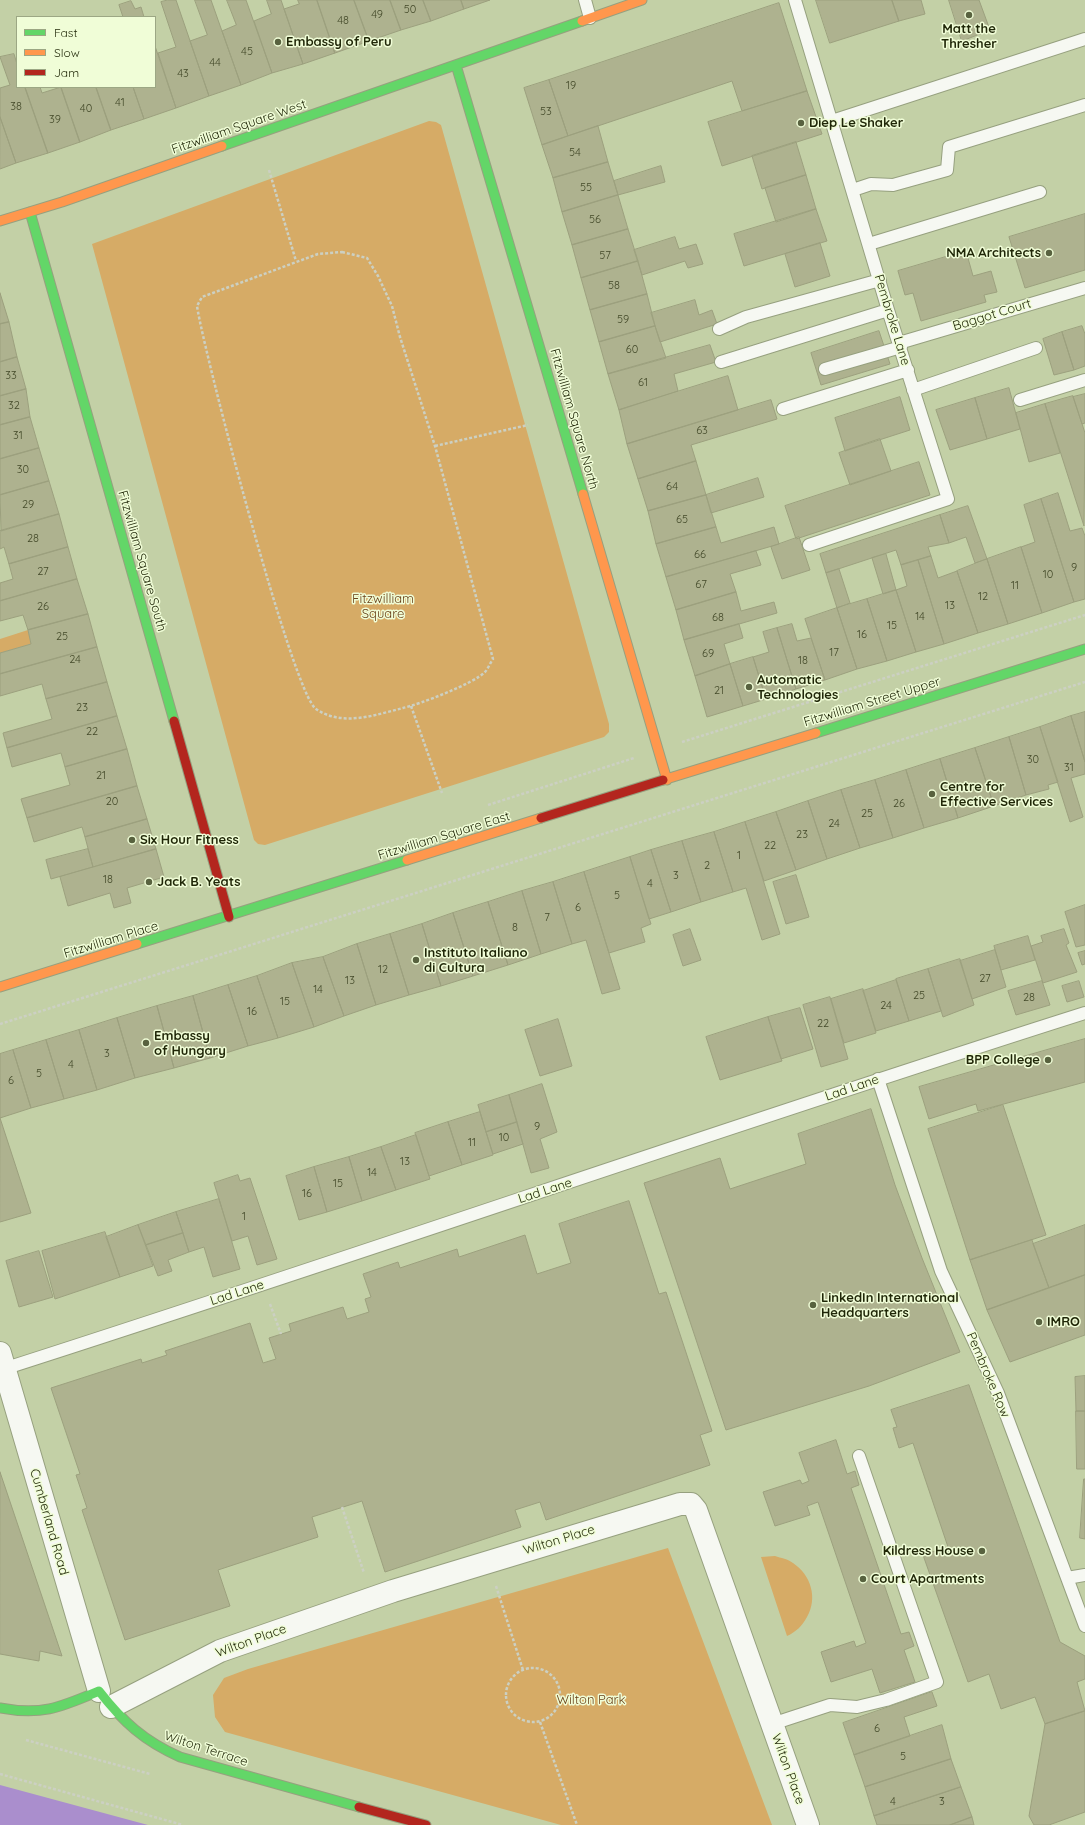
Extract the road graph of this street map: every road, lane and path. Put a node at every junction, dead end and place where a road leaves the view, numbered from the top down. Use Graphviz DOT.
graph roads {
  1 [pos="584,0"];
  2 [pos="642,0"];
  3 [pos="795,0"];
  4 [pos="590,18"];
  5 [pos="1085,38"];
  6 [pos="456,65"];
  7 [pos="1085,105"];
  8 [pos="832,122"];
  9 [pos="268,170"];
  10 [pos="853,190"];
  11 [pos="1040,192"];
  12 [pos="30,212"];
  13 [pos="0,221"];
  14 [pos="869,244"];
  15 [pos="296,262"];
  16 [pos="880,280"];
  17 [pos="1085,288"];
  18 [pos="888,310"];
  19 [pos="719,329"];
  20 [pos="900,345"];
  21 [pos="1036,348"];
  22 [pos="721,362"];
  23 [pos="825,370"];
  24 [pos="908,370"];
  25 [pos="1085,380"];
  26 [pos="913,390"];
  27 [pos="1020,400"];
  28 [pos="783,409"];
  29 [pos="528,425"];
  30 [pos="435,446"];
  31 [pos="809,545"];
  32 [pos="1085,615"];
  33 [pos="1085,650"];
  34 [pos="1085,682"];
  35 [pos="411,706"];
  36 [pos="658,750"];
  37 [pos="667,780"];
  38 [pos="442,793"];
  39 [pos="229,917"];
  40 [pos="0,987"];
  41 [pos="1085,1013"];
  42 [pos="0,1024"];
  43 [pos="878,1079"];
  44 [pos="264,1284"];
  45 [pos="281,1334"];
  46 [pos="2,1364"];
  47 [pos="859,1456"];
  48 [pos="342,1507"];
  49 [pos="488,1562"];
  50 [pos="1085,1575"];
  51 [pos="1067,1578"];
  52 [pos="373,1598"];
  53 [pos="1085,1626"];
  54 [pos="523,1670"];
  55 [pos="105,1699"];
  56 [pos="0,1708"];
  57 [pos="540,1722"];
  58 [pos="772,1724"];
  59 [pos="0,1774"];
  60 [pos="183,1825"];
  61 [pos="426,1825"];
  62 [pos="577,1825"];
  63 [pos="808,1825"];
  1 -- 4 [label="lane"];
  2 -- 4 [label="street, Fitzwilliam Square West"];
  3 -- 8 [label="lane, Pembroke Lane"];
  4 -- 6 [label="street, Fitzwilliam Square West"];
  5 -- 8 [label="lane"];
  6 -- 12 [label="street, Fitzwilliam Square West"];
  6 -- 36 [label="street, Fitzwilliam Square North"];
  7 -- 10 [label="lane"];
  8 -- 10 [label="lane, Pembroke Lane"];
  9 -- 15 [label="path"];
  10 -- 14 [label="lane, Pembroke Lane"];
  11 -- 14 [label="lane"];
  12 -- 13 [label="street, Fitzwilliam Square West"];
  12 -- 39 [label="street, Fitzwilliam Square South"];
  14 -- 16 [label="lane, Pembroke Lane"];
  15 -- 30 [label="path"];
  15 -- 35 [label="path"];
  16 -- 18 [label="lane, Pembroke Lane"];
  16 -- 19 [label="lane"];
  17 -- 20 [label="lane, Baggot Court"];
  18 -- 20 [label="lane, Pembroke Lane"];
  18 -- 22 [label="lane"];
  20 -- 23 [label="lane, Baggot Court"];
  20 -- 24 [label="lane, Pembroke Lane"];
  21 -- 26 [label="lane"];
  24 -- 26 [label="lane, Pembroke Lane"];
  24 -- 28 [label="lane"];
  25 -- 27 [label="lane"];
  26 -- 31 [label="lane, Pembroke Lane"];
  29 -- 30 [label="path"];
  30 -- 35 [label="path"];
  32 -- 36 [label="path"];
  33 -- 37 [label="street, Fitzwilliam Street Upper"];
  34 -- 42 [label="path"];
  35 -- 38 [label="path"];
  36 -- 37 [label="street, Fitzwilliam Square North"];
  37 -- 39 [label="street, Fitzwilliam Square East"];
  39 -- 40 [label="street, Fitzwilliam Place"];
  41 -- 43 [label="lane, Lad Lane"];
  43 -- 44 [label="lane, Lad Lane"];
  43 -- 51 [label="lane, Pembroke Row"];
  44 -- 45 [label="path"];
  44 -- 46 [label="lane, Lad Lane"];
  46 -- 55 [label="street, Cumberland Road"];
  47 -- 58 [label="lane"];
  48 -- 52 [label="path"];
  49 -- 52 [label="street, Wilton Place"];
  49 -- 54 [label="path"];
  49 -- 58 [label="street, Wilton Place"];
  50 -- 51 [label="lane"];
  51 -- 53 [label="lane, Pembroke Row"];
  52 -- 55 [label="street, Wilton Place"];
  54 -- 57 [label="path"];
  54 -- 57 [label="path"];
  55 -- 56 [label="street"];
  55 -- 61 [label="street, Wilton Terrace"];
  57 -- 62 [label="path"];
  58 -- 63 [label="street, Wilton Place"];
  59 -- 60 [label="path"];
}
